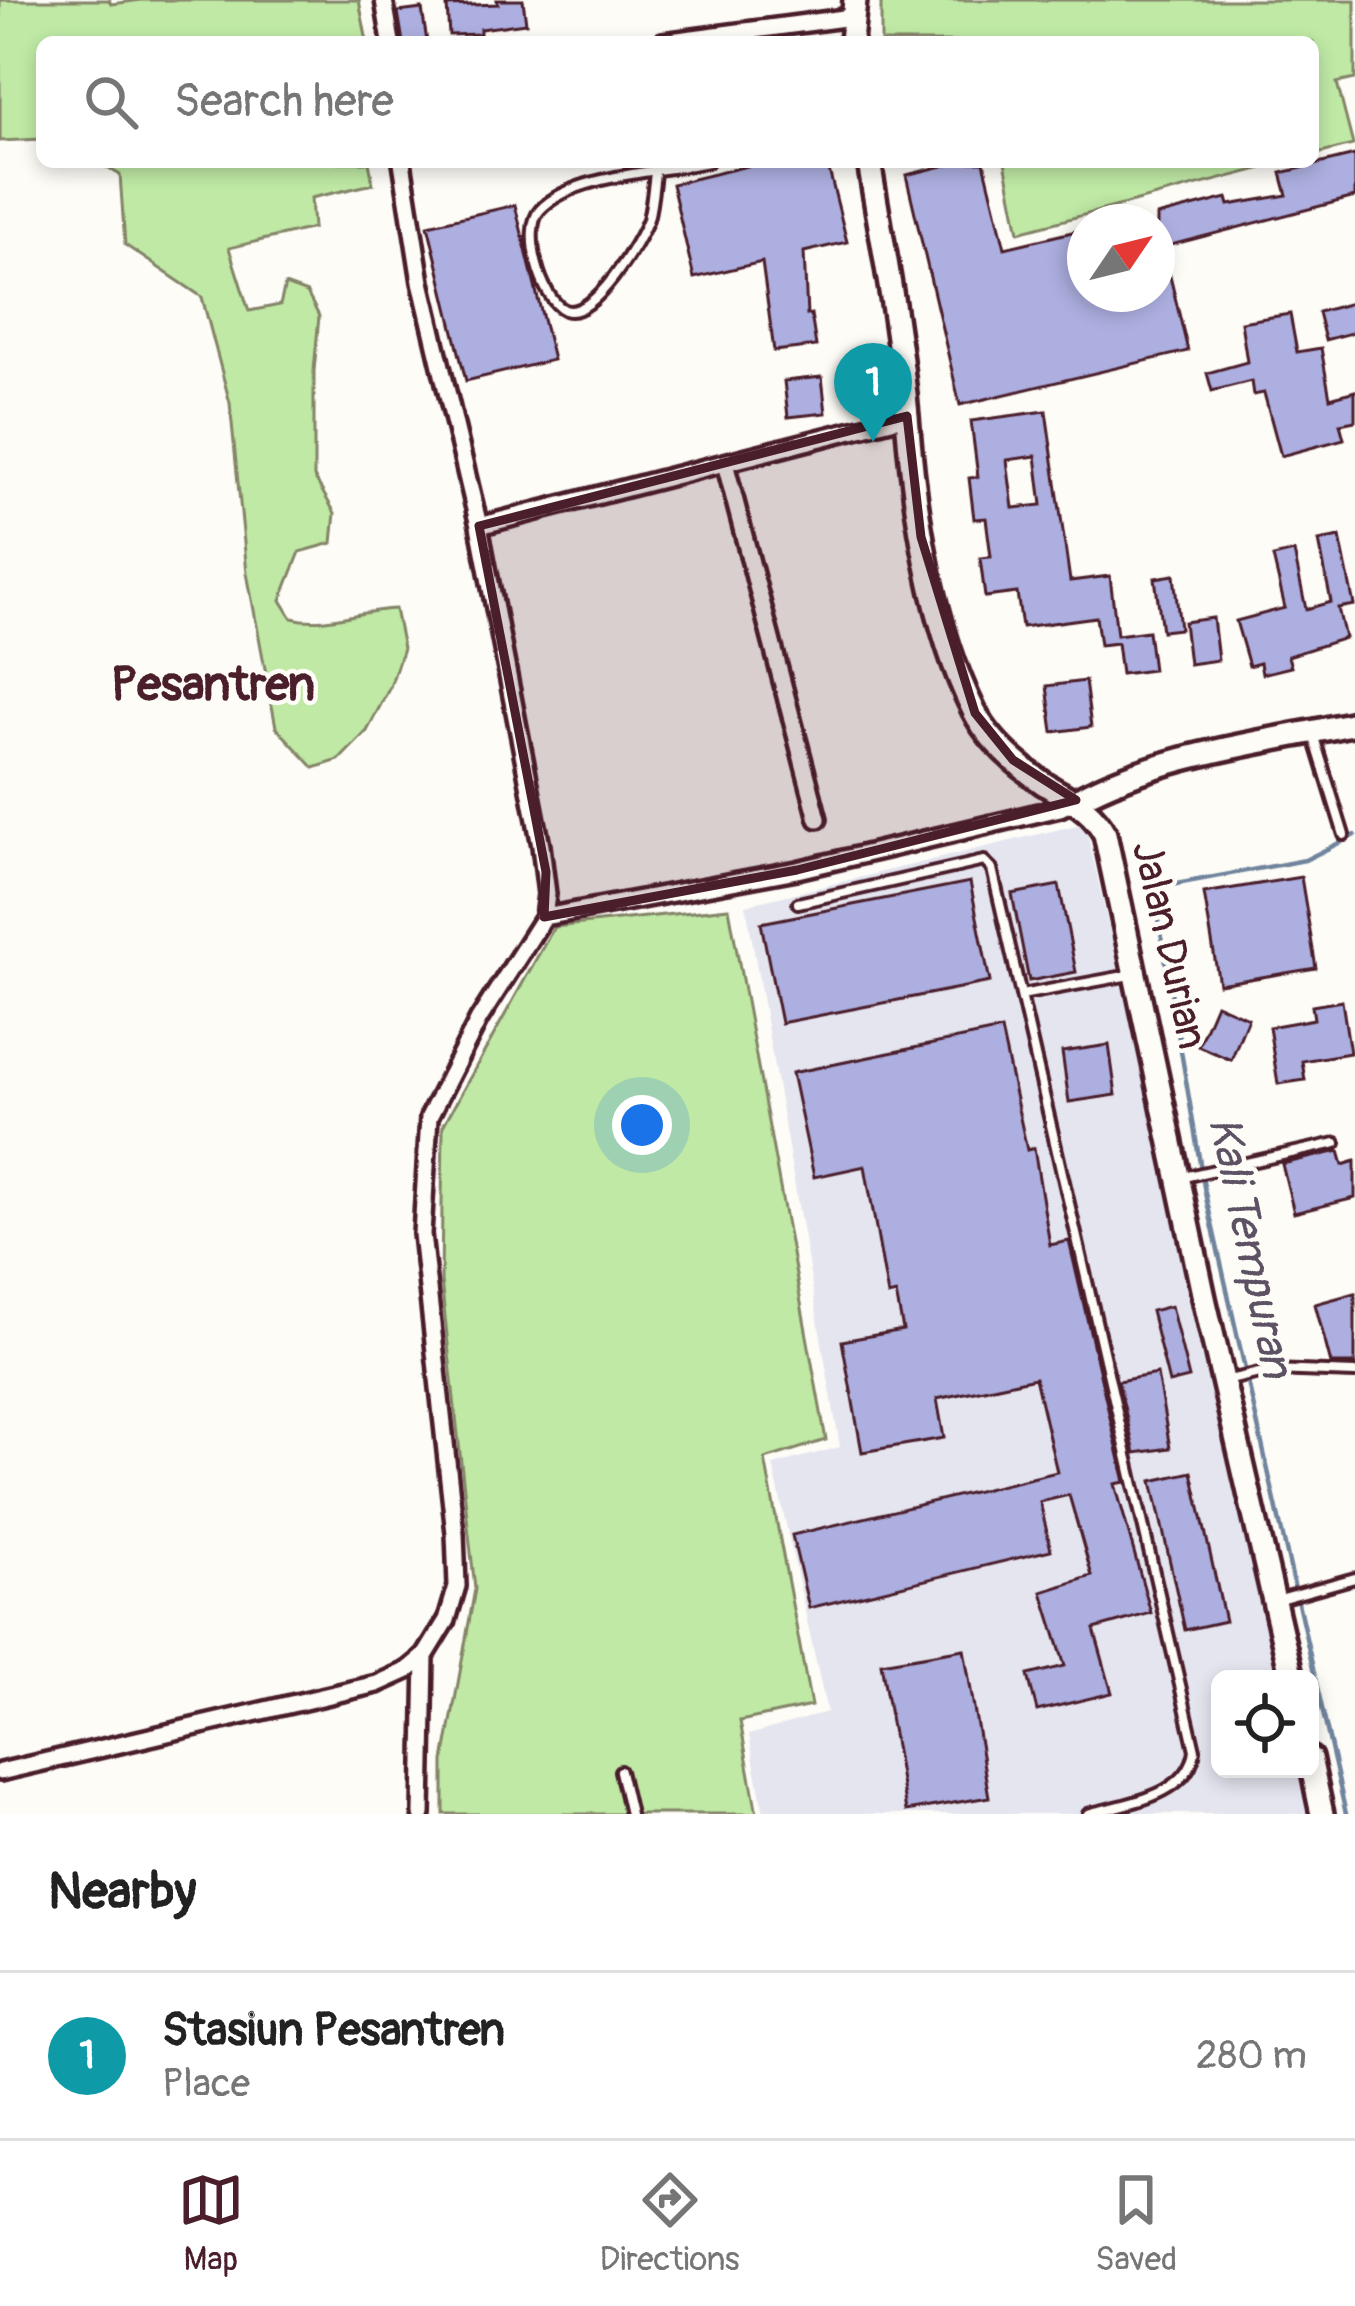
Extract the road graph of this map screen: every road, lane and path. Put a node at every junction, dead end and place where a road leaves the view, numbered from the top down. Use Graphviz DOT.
graph roads {
  1 [pos="384,0"];
  2 [pos="853,9"];
  3 [pos="390,36"];
  4 [pos="698,36"];
  5 [pos="403,168"];
  6 [pos="679,168"];
  7 [pos="870,168"];
  8 [pos="655,173"];
  9 [pos="907,416"];
  10 [pos="725,463"];
  11 [pos="479,526"];
  12 [pos="1355,723"];
  13 [pos="1313,732"];
  14 [pos="1076,800"];
  15 [pos="818,819"];
  16 [pos="1344,836"];
  17 [pos="798,903"];
  18 [pos="544,917"];
  19 [pos="1137,973"];
  20 [pos="1021,995"];
  21 [pos="1336,1143"];
  22 [pos="1179,1178"];
  23 [pos="1355,1372"];
  24 [pos="1232,1379"];
  25 [pos="1355,1578"];
  26 [pos="1282,1598"];
  27 [pos="425,1656"];
  28 [pos="1291,1670"];
  29 [pos="620,1771"];
  30 [pos="0,1772"];
  31 [pos="1314,1778"];
  32 [pos="422,1814"];
  33 [pos="630,1814"];
  34 [pos="1088,1814"];
  35 [pos="1322,1814"];
  1 -- 3 [label="street"];
  2 -- 4 [label="street"];
  5 -- 11 [label="street"];
  6 -- 8 [label="lane"];
  7 -- 9 [label="main road"];
  8 -- 8 [label="lane"];
  9 -- 10 [label="street"];
  9 -- 14 [label="main road"];
  10 -- 11 [label="street"];
  10 -- 15 [label="street"];
  11 -- 18 [label="street"];
  12 -- 13 [label="main road"];
  13 -- 14 [label="main road"];
  13 -- 16 [label="lane"];
  14 -- 18 [label="street"];
  14 -- 19 [label="main road, Jalan Durian"];
  17 -- 20 [label="lane"];
  18 -- 27 [label="street"];
  19 -- 20 [label="lane"];
  19 -- 22 [label="main road, Jalan Durian"];
  20 -- 34 [label="lane"];
  21 -- 22 [label="lane"];
  22 -- 24 [label="main road, Jalan Durian"];
  23 -- 24 [label="lane"];
  24 -- 26 [label="main road, Jalan Durian"];
  25 -- 26 [label="lane"];
  26 -- 28 [label="main road, Jalan Durian"];
  27 -- 30 [label="street"];
  27 -- 32 [label="street"];
  29 -- 33 [label="lane"];
  31 -- 35 [label="main road"];
}
